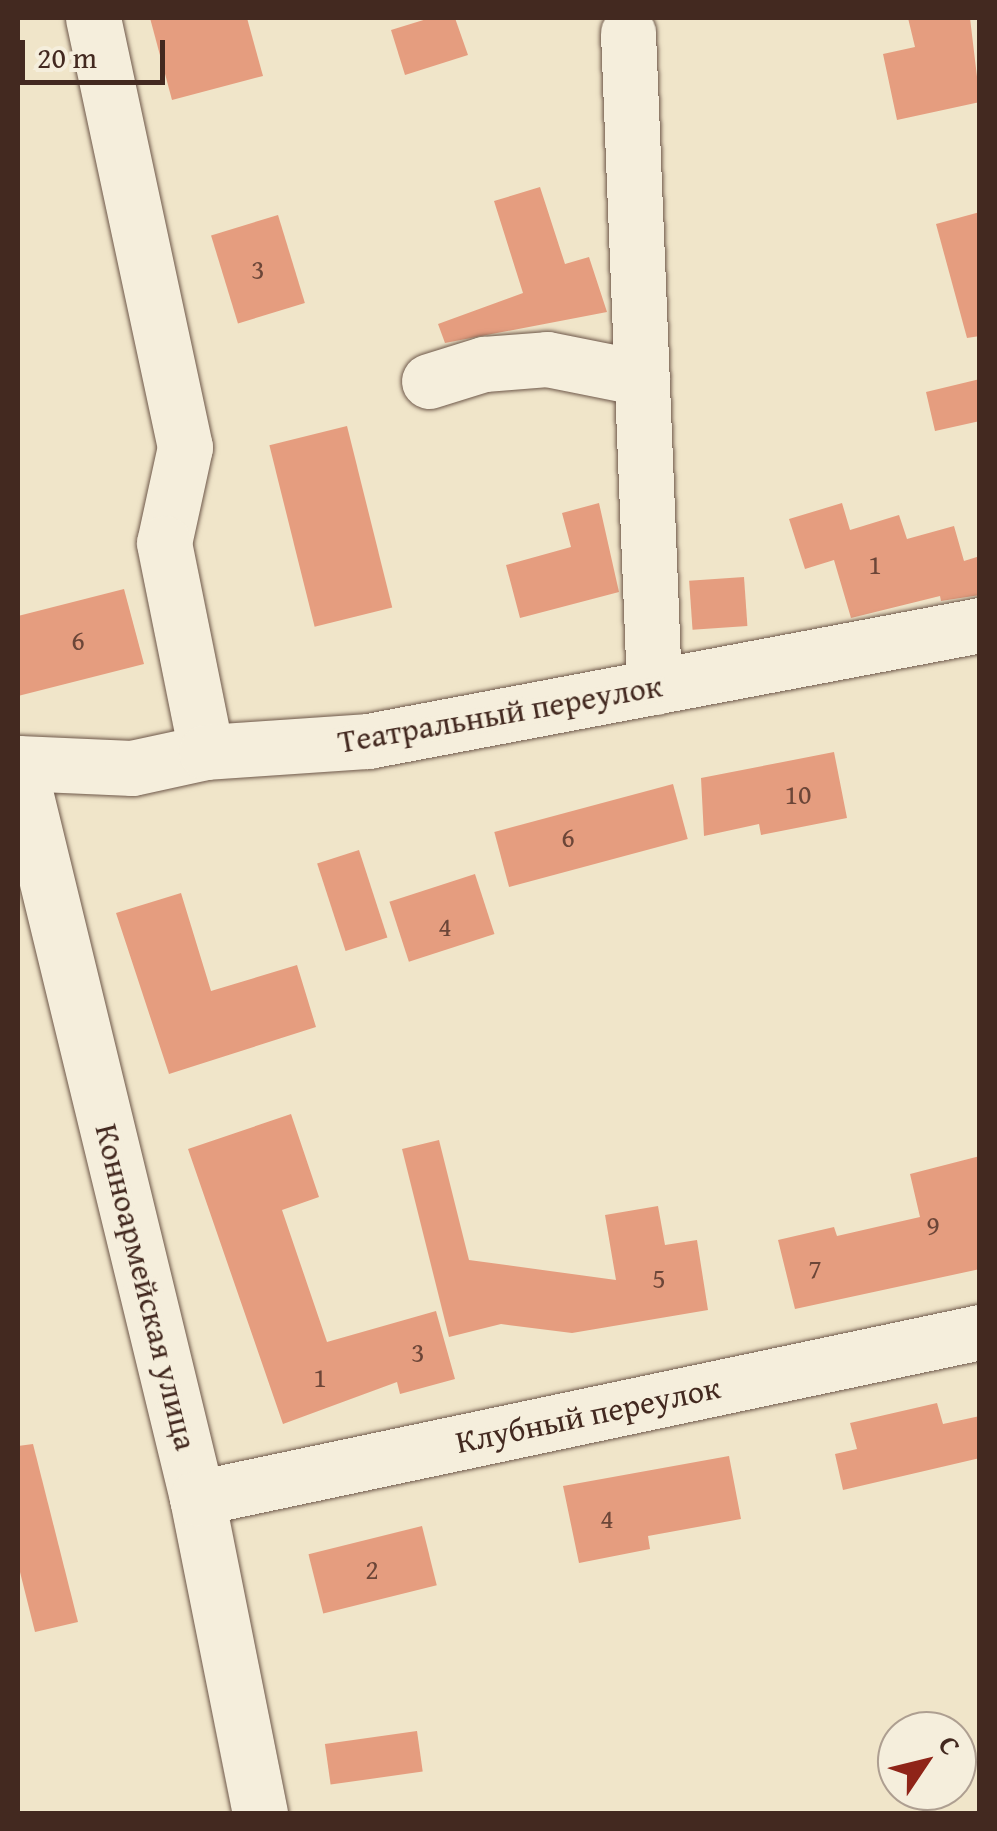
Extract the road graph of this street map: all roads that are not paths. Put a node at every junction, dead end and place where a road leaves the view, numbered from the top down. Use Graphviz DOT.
graph roads {
  1 [pos="92,18"];
  2 [pos="628,33"];
  3 [pos="642,378"];
  4 [pos="429,381"];
  5 [pos="980,624"];
  6 [pos="654,687"];
  7 [pos="206,752"];
  8 [pos="18,763"];
  9 [pos="980,1332"];
  10 [pos="198,1498"];
  11 [pos="260,1814"];
  1 -- 7 [label="street"];
  2 -- 3 [label="street"];
  3 -- 4 [label="street"];
  3 -- 6 [label="street"];
  5 -- 6 [label="street, Театральный переулок"];
  6 -- 7 [label="street, Театральный переулок"];
  7 -- 8 [label="street, Театральный переулок"];
  8 -- 10 [label="street, Конноармейская улица"];
  9 -- 10 [label="street, Клубный переулок"];
  10 -- 11 [label="street, Конноармейская улица"];
}
